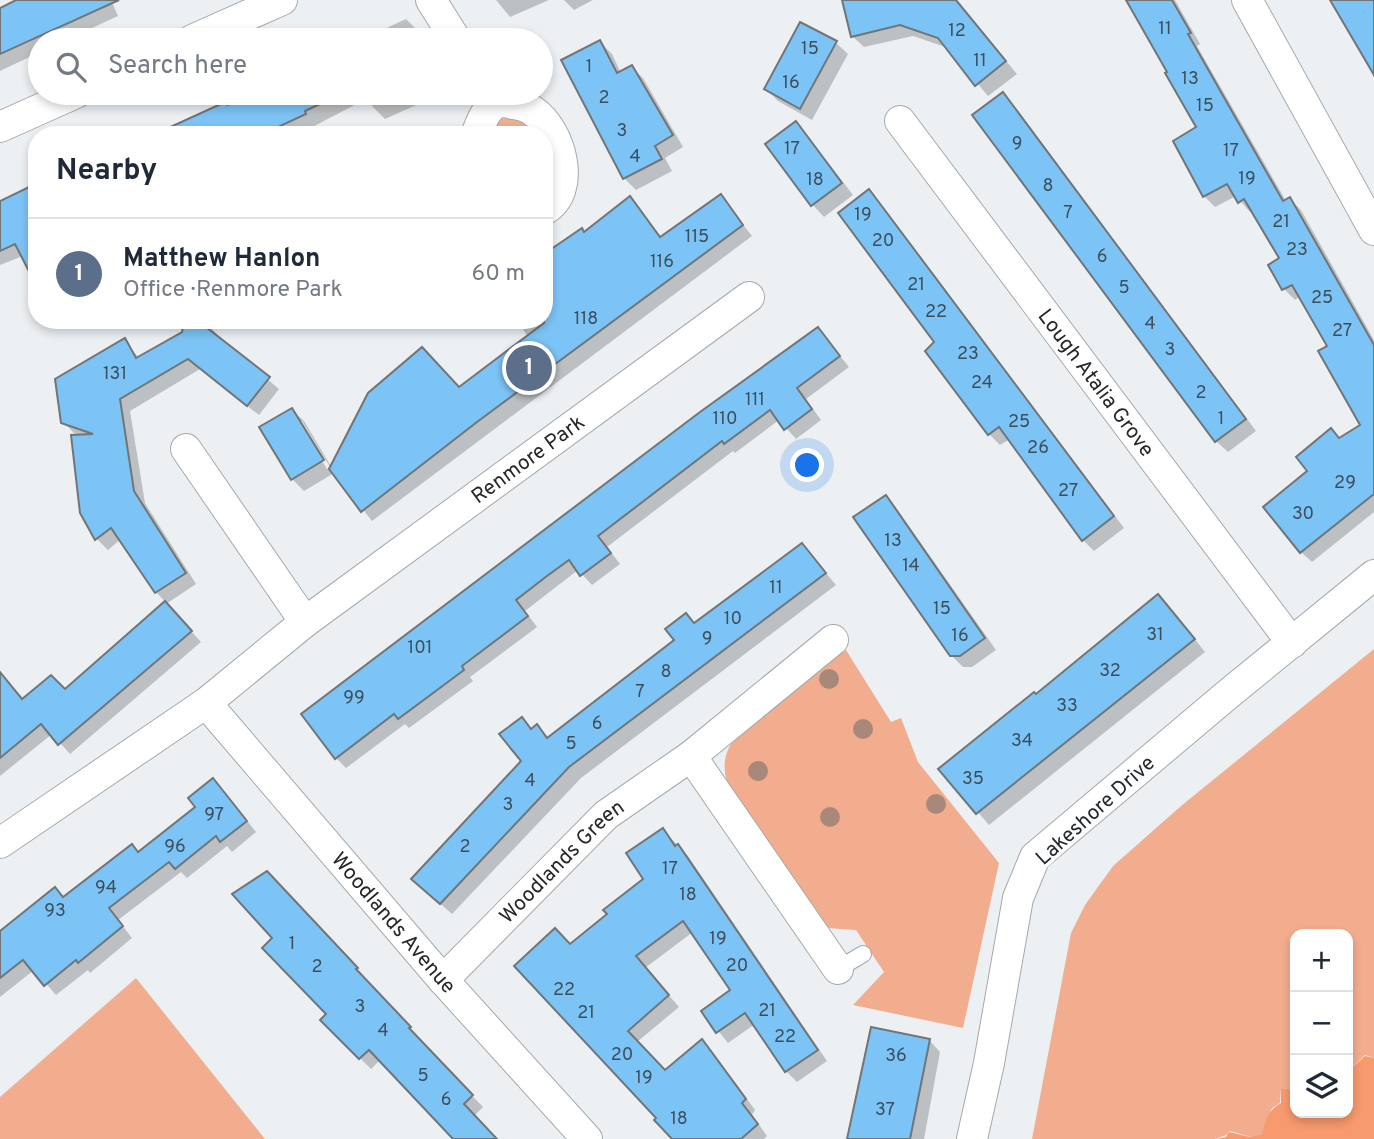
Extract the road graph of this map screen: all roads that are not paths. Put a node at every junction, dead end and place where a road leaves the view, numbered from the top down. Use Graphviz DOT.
graph roads {
  1 [pos="282,0"];
  2 [pos="431,0"];
  3 [pos="1247,0"];
  4 [pos="219,28"];
  5 [pos="448,28"];
  6 [pos="49,105"];
  7 [pos="490,105"];
  8 [pos="518,105"];
  9 [pos="900,121"];
  10 [pos="480,126"];
  11 [pos="546,126"];
  12 [pos="0,127"];
  13 [pos="553,139"];
  14 [pos="553,204"];
  15 [pos="1374,230"];
  16 [pos="749,297"];
  17 [pos="186,449"];
  18 [pos="1374,575"];
  19 [pos="305,622"];
  20 [pos="833,640"];
  21 [pos="1292,643"];
  22 [pos="206,703"];
  23 [pos="691,756"];
  24 [pos="0,843"];
  25 [pos="850,961"];
  26 [pos="443,980"];
  27 [pos="587,1139"];
  28 [pos="972,1139"];
  1 -- 4 [label="street"];
  2 -- 5 [label="street"];
  3 -- 15 [label="street"];
  6 -- 12 [label="street"];
  7 -- 10 [label="street"];
  8 -- 11 [label="street"];
  9 -- 21 [label="street, Lough Atalia Grove"];
  13 -- 14 [label="street"];
  16 -- 19 [label="street, Renmore Park"];
  17 -- 19 [label="street"];
  18 -- 21 [label="street, Lakeshore Drive"];
  19 -- 22 [label="street, Renmore Park"];
  20 -- 23 [label="street, Woodlands Green"];
  21 -- 28 [label="street, Lakeshore Drive"];
  22 -- 24 [label="street, Renmore Park"];
  22 -- 26 [label="street, Woodlands Avenue"];
  23 -- 25 [label="street"];
  23 -- 26 [label="street, Woodlands Green"];
  26 -- 27 [label="street, Woodlands Avenue"];
}
